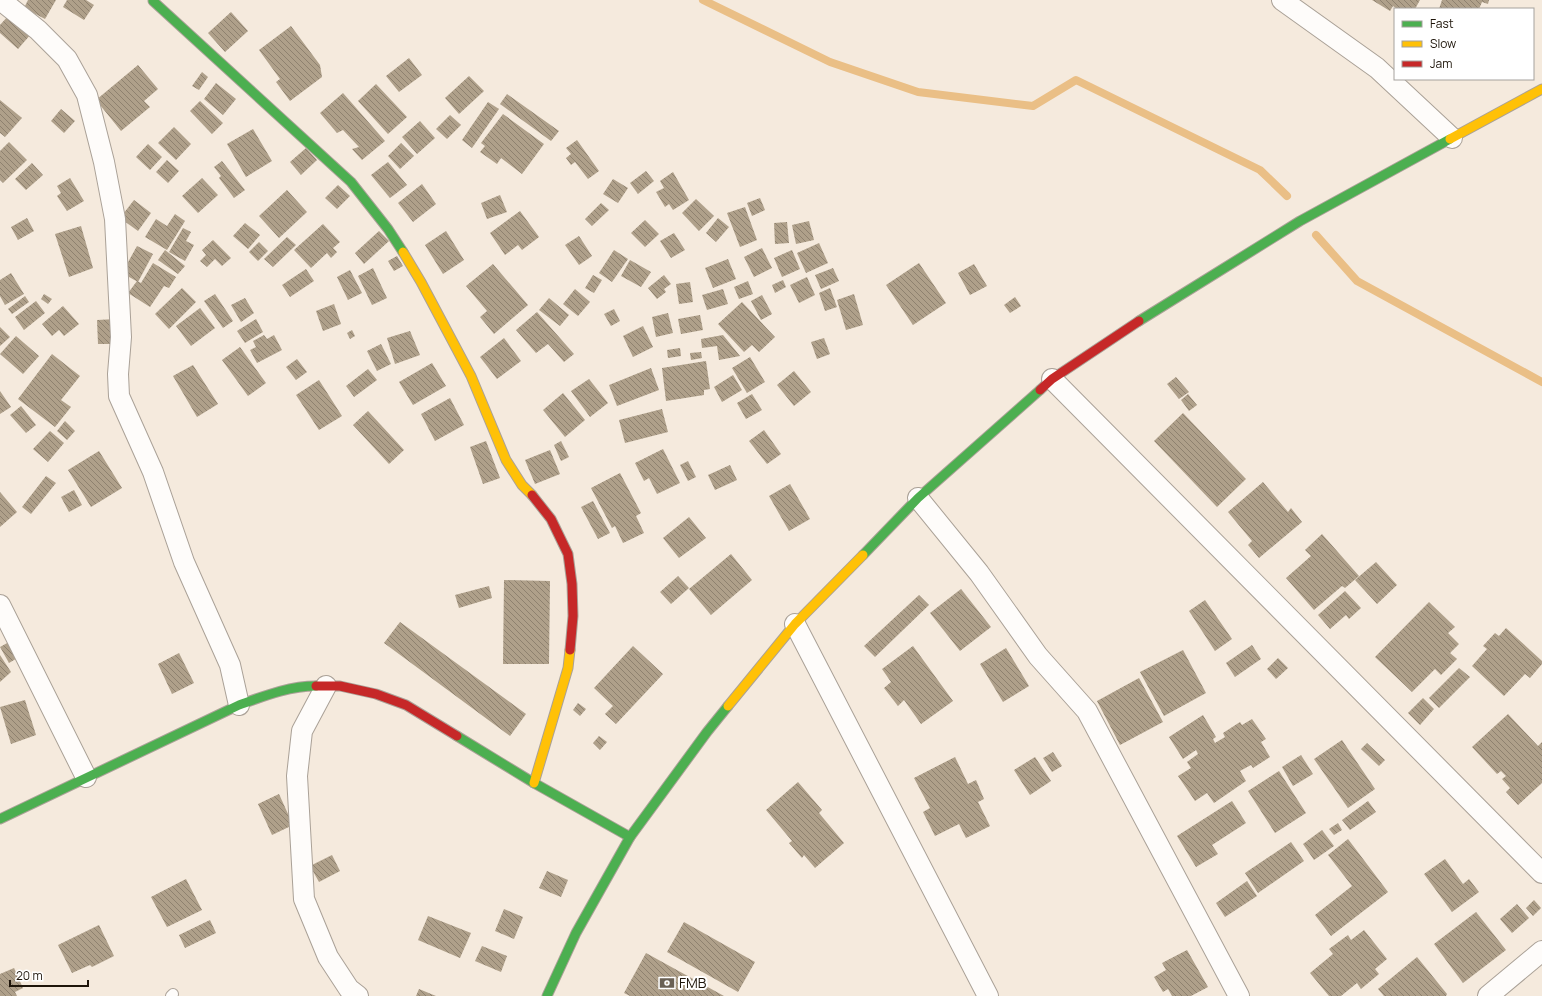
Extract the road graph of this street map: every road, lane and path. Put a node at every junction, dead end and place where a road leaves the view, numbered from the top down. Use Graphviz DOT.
graph roads {
  1 [pos="1282,0"];
  2 [pos="153,1"];
  3 [pos="3,2"];
  4 [pos="1542,89"];
  5 [pos="1452,138"];
  6 [pos="1052,379"];
  7 [pos="918,498"];
  8 [pos="0,605"];
  9 [pos="795,624"];
  10 [pos="326,686"];
  11 [pos="239,705"];
  12 [pos="86,777"];
  13 [pos="534,783"];
  14 [pos="0,819"];
  15 [pos="630,838"];
  16 [pos="1542,873"];
  17 [pos="1542,951"];
  18 [pos="358,996"];
  19 [pos="548,996"];
  20 [pos="988,996"];
  21 [pos="1239,996"];
  22 [pos="1488,996"];
  1 -- 5 [label="street"];
  2 -- 13 [label="street"];
  3 -- 11 [label="street"];
  4 -- 5 [label="street"];
  5 -- 6 [label="street"];
  6 -- 7 [label="street"];
  6 -- 16 [label="street"];
  7 -- 9 [label="street"];
  7 -- 21 [label="street"];
  8 -- 12 [label="street"];
  9 -- 15 [label="street"];
  9 -- 20 [label="street"];
  10 -- 11 [label="street"];
  10 -- 13 [label="street"];
  10 -- 18 [label="street"];
  11 -- 12 [label="street"];
  12 -- 14 [label="street"];
  13 -- 15 [label="street"];
  15 -- 19 [label="street"];
  17 -- 22 [label="street"];
}
